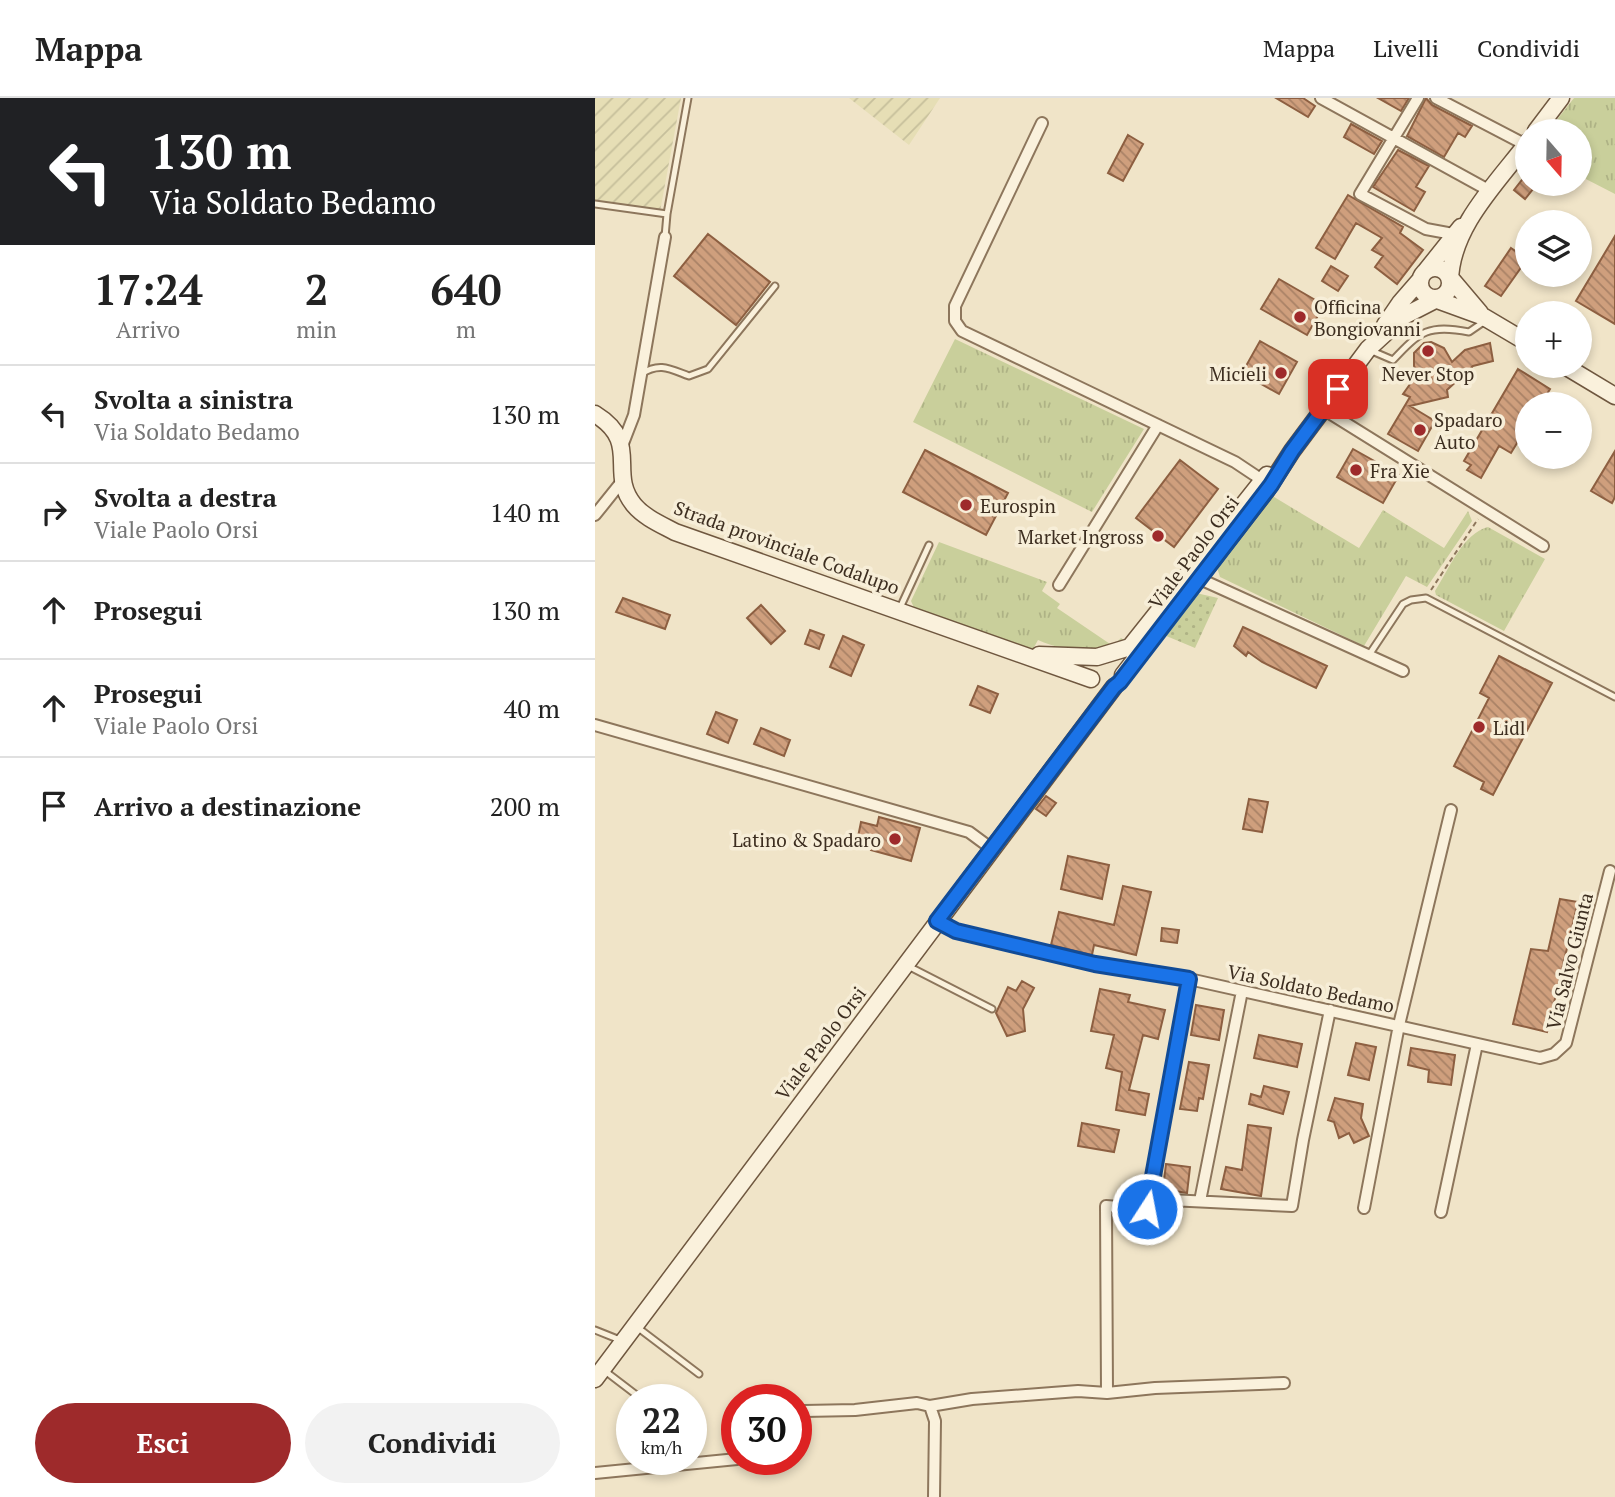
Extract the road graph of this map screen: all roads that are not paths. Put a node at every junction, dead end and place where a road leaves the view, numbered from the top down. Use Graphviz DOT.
graph roads {
  1 [pos="688,98"];
  2 [pos="1321,98"];
  3 [pos="1418,98"];
  4 [pos="1436,98"];
  5 [pos="1561,98"];
  6 [pos="1343,103"];
  7 [pos="1545,119"];
  8 [pos="1042,123"];
  9 [pos="1393,138"];
  10 [pos="1515,138"];
  11 [pos="1515,159"];
  12 [pos="1490,191"];
  13 [pos="595,204"];
  14 [pos="667,214"];
  15 [pos="1473,215"];
  16 [pos="1426,229"];
  17 [pos="1453,234"];
  18 [pos="665,237"];
  19 [pos="1439,252"];
  20 [pos="1422,277"];
  21 [pos="1449,278"];
  22 [pos="775,286"];
  23 [pos="1438,299"];
  24 [pos="1486,318"];
  25 [pos="1515,335"];
  26 [pos="1371,346"];
  27 [pos="641,374"];
  28 [pos="1585,378"];
  29 [pos="1615,396"];
  30 [pos="1323,409"];
  31 [pos="595,414"];
  32 [pos="1158,425"];
  33 [pos="622,446"];
  34 [pos="623,480"];
  35 [pos="1266,482"];
  36 [pos="595,515"];
  37 [pos="1228,522"];
  38 [pos="929,545"];
  39 [pos="1543,546"];
  40 [pos="1200,579"];
  41 [pos="1059,585"];
  42 [pos="899,610"];
  43 [pos="1144,631"];
  44 [pos="1029,655"];
  45 [pos="1104,655"];
  46 [pos="1369,655"];
  47 [pos="1403,671"];
  48 [pos="1092,680"];
  49 [pos="1119,681"];
  50 [pos="1615,697"];
  51 [pos="595,725"];
  52 [pos="1080,734"];
  53 [pos="1451,810"];
  54 [pos="992,849"];
  55 [pos="1609,871"];
  56 [pos="937,921"];
  57 [pos="905,964"];
  58 [pos="1189,979"];
  59 [pos="1242,990"];
  60 [pos="992,1009"];
  61 [pos="1330,1010"];
  62 [pos="1399,1025"];
  63 [pos="1477,1044"];
  64 [pos="1554,1054"];
  65 [pos="1149,1199"];
  66 [pos="1199,1201"];
  67 [pos="1364,1208"];
  68 [pos="1441,1212"];
  69 [pos="635,1325"];
  70 [pos="595,1330"];
  71 [pos="623,1341"];
  72 [pos="599,1374"];
  73 [pos="699,1374"];
  74 [pos="1284,1383"];
  75 [pos="616,1384"];
  76 [pos="1107,1393"];
  77 [pos="930,1406"];
  78 [pos="812,1411"];
  79 [pos="721,1461"];
  80 [pos="595,1473"];
  81 [pos="934,1497"];
  1 -- 14 [label="lane"];
  2 -- 6 [label="street"];
  3 -- 9 [label="street"];
  4 -- 10 [label="street"];
  5 -- 7 [label="main road"];
  6 -- 9 [label="street"];
  8 -- 32 [label="street"];
  9 -- 12 [label="street"];
  9 -- 16 [label="street"];
  11 -- 12 [label="main road"];
  12 -- 15 [label="main road"];
  13 -- 14 [label="lane"];
  14 -- 18 [label="lane"];
  15 -- 17 [label="main road"];
  15 -- 21 [label="main road"];
  16 -- 17 [label="street"];
  16 -- 19 [label="street"];
  17 -- 19 [label="main road"];
  18 -- 27 [label="street"];
  19 -- 20 [label="main road"];
  20 -- 21 [label="main road"];
  20 -- 23 [label="main road"];
  20 -- 26 [label="main road"];
  21 -- 23 [label="main road"];
  21 -- 24 [label="main road"];
  22 -- 27 [label="lane"];
  23 -- 24 [label="main road"];
  23 -- 26 [label="main road"];
  24 -- 25 [label="main road"];
  24 -- 26 [label="lane"];
  26 -- 30 [label="main road, Viale Paolo Orsi"];
  27 -- 33 [label="street"];
  28 -- 29 [label="main road"];
  30 -- 35 [label="main road, Viale Paolo Orsi"];
  30 -- 39 [label="street"];
  31 -- 33 [label="main road"];
  32 -- 35 [label="street"];
  32 -- 41 [label="street"];
  33 -- 34 [label="main road, Strada provinciale Codalupo"];
  34 -- 36 [label="street"];
  34 -- 42 [label="main road, Strada provinciale Codalupo"];
  35 -- 37 [label="main road, Viale Paolo Orsi"];
  35 -- 40 [label="main road, Viale Paolo Orsi"];
  37 -- 40 [label="street"];
  37 -- 43 [label="main road, Viale Paolo Orsi"];
  38 -- 42 [label="lane"];
  40 -- 43 [label="street"];
  40 -- 46 [label="street"];
  40 -- 49 [label="main road, Viale Paolo Orsi"];
  42 -- 44 [label="main road, Strada provinciale Codalupo"];
  43 -- 45 [label="main road, Viale Paolo Orsi"];
  44 -- 45 [label="main road"];
  44 -- 48 [label="main road, Strada provinciale Codalupo"];
  45 -- 48 [label="main road"];
  45 -- 49 [label="main road"];
  46 -- 47 [label="street"];
  46 -- 50 [label="lane"];
  48 -- 49 [label="main road"];
  48 -- 52 [label="main road"];
  49 -- 52 [label="main road, Viale Paolo Orsi"];
  51 -- 54 [label="street"];
  52 -- 54 [label="main road, Viale Paolo Orsi"];
  53 -- 62 [label="street"];
  54 -- 56 [label="main road, Viale Paolo Orsi"];
  55 -- 64 [label="street, Via Salvo Giunta"];
  56 -- 57 [label="main road, Viale Paolo Orsi"];
  56 -- 58 [label="street, Via Soldato Bedamo"];
  57 -- 60 [label="lane"];
  57 -- 69 [label="main road, Viale Paolo Orsi"];
  58 -- 59 [label="street, Via Soldato Bedamo"];
  58 -- 65 [label="street"];
  59 -- 61 [label="street, Via Soldato Bedamo"];
  59 -- 66 [label="street"];
  61 -- 62 [label="street, Via Soldato Bedamo"];
  61 -- 66 [label="street"];
  62 -- 63 [label="street, Via Soldato Bedamo"];
  62 -- 67 [label="street"];
  63 -- 64 [label="street, Via Soldato Bedamo"];
  63 -- 68 [label="street"];
  65 -- 66 [label="street"];
  65 -- 76 [label="street"];
  69 -- 71 [label="main road, Viale Paolo Orsi"];
  69 -- 73 [label="lane"];
  70 -- 71 [label="lane"];
  71 -- 72 [label="main road, Viale Paolo Orsi"];
  72 -- 75 [label="lane"];
  74 -- 76 [label="street"];
  76 -- 77 [label="street"];
  77 -- 78 [label="street"];
  77 -- 81 [label="street"];
  79 -- 80 [label="street"];
}
